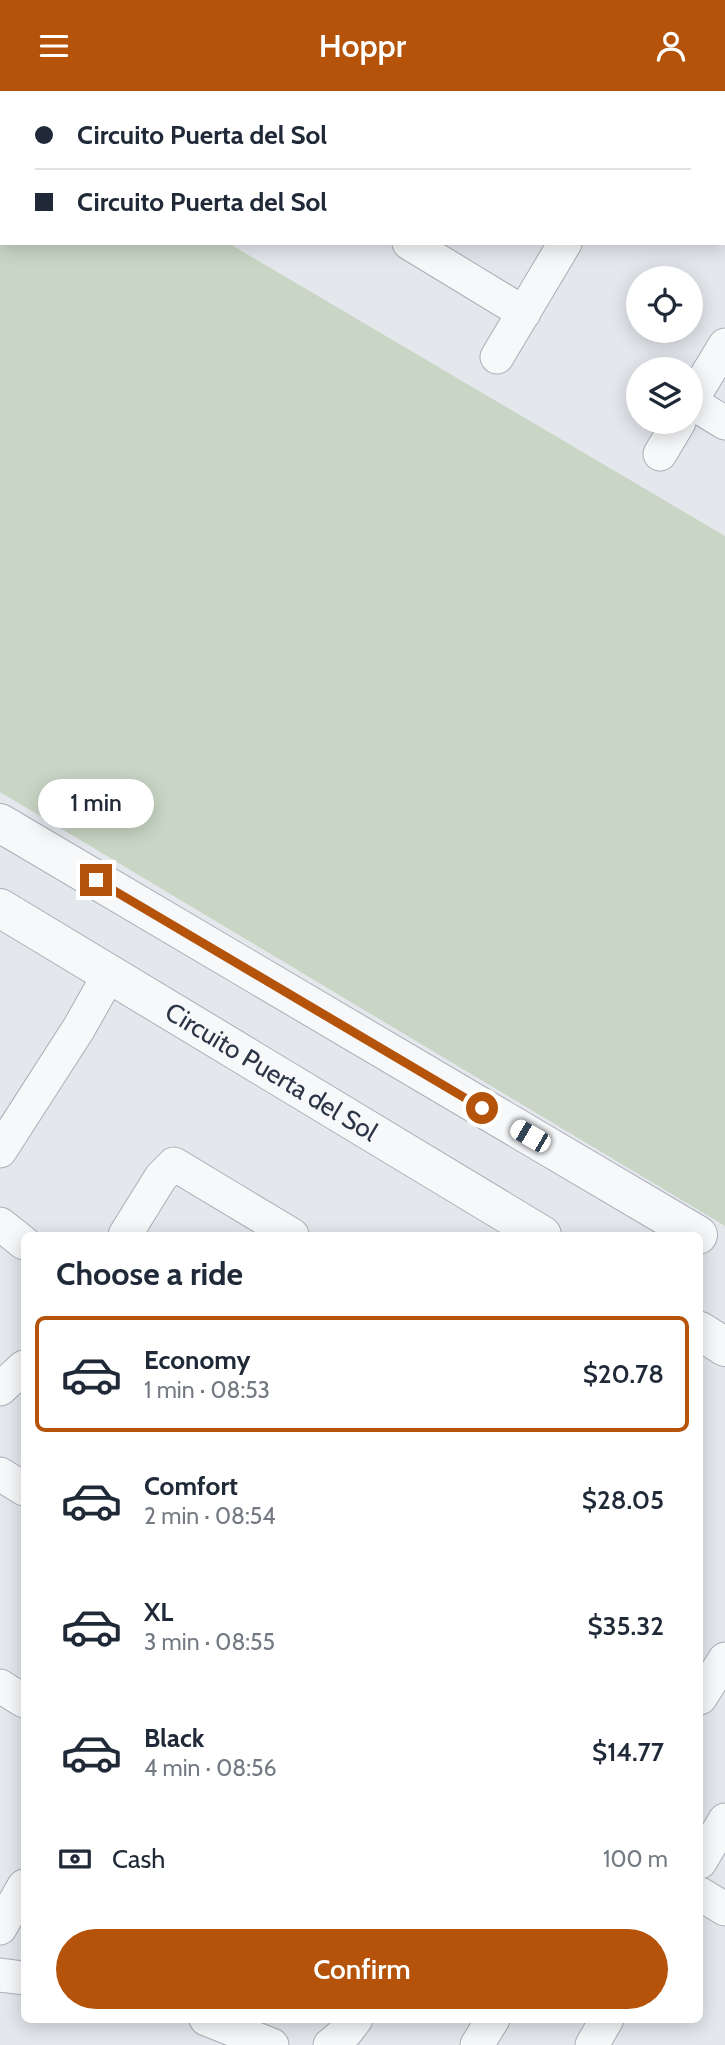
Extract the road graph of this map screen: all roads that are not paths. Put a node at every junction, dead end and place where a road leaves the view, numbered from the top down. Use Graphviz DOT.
graph roads {
  1 [pos="412,245"];
  2 [pos="564,245"];
  3 [pos="524,313"];
  4 [pos="725,345"];
  5 [pos="498,357"];
  6 [pos="703,382"];
  7 [pos="703,409"];
  8 [pos="725,423"];
  9 [pos="672,434"];
  10 [pos="660,454"];
  11 [pos="0,823"];
  12 [pos="0,908"];
  13 [pos="110,973"];
  14 [pos="0,1151"];
  15 [pos="0,1224"];
  16 [pos="127,1232"];
  17 [pos="287,1232"];
  18 [pos="537,1232"];
  19 [pos="692,1232"];
  20 [pos="703,1238"];
  21 [pos="21,1241"];
  22 [pos="725,1251"];
  23 [pos="703,1333"];
  24 [pos="725,1346"];
  25 [pos="21,1370"];
  26 [pos="0,1389"];
  27 [pos="0,1474"];
  28 [pos="21,1487"];
  29 [pos="725,1659"];
  30 [pos="0,1686"];
  31 [pos="703,1693"];
  32 [pos="21,1699"];
  33 [pos="725,1820"];
  34 [pos="703,1857"];
  35 [pos="21,1891"];
  36 [pos="703,1896"];
  37 [pos="725,1909"];
  38 [pos="0,1928"];
  39 [pos="0,1975"];
  40 [pos="21,1978"];
  41 [pos="216,2023"];
  42 [pos="353,2023"];
  43 [pos="491,2023"];
  44 [pos="605,2023"];
  45 [pos="272,2045"];
  46 [pos="330,2045"];
  47 [pos="477,2045"];
  48 [pos="593,2045"];
  1 -- 3 [label="street"];
  2 -- 3 [label="street"];
  3 -- 5 [label="street"];
  4 -- 6 [label="street"];
  7 -- 8 [label="street"];
  9 -- 10 [label="street"];
  11 -- 19 [label="street"];
  12 -- 13 [label="street, Circuito Puerta del Sol"];
  13 -- 14 [label="street"];
  13 -- 18 [label="street, Circuito Puerta del Sol"];
  15 -- 21 [label="street"];
  16 -- 17 [label="street"];
  20 -- 22 [label="street"];
  23 -- 24 [label="street"];
  25 -- 26 [label="street"];
  27 -- 28 [label="street"];
  29 -- 31 [label="street"];
  30 -- 32 [label="street"];
  33 -- 34 [label="street"];
  35 -- 38 [label="street"];
  36 -- 37 [label="street"];
  39 -- 40 [label="street"];
  41 -- 45 [label="street"];
  42 -- 46 [label="street"];
  43 -- 47 [label="street"];
  44 -- 48 [label="street"];
}
